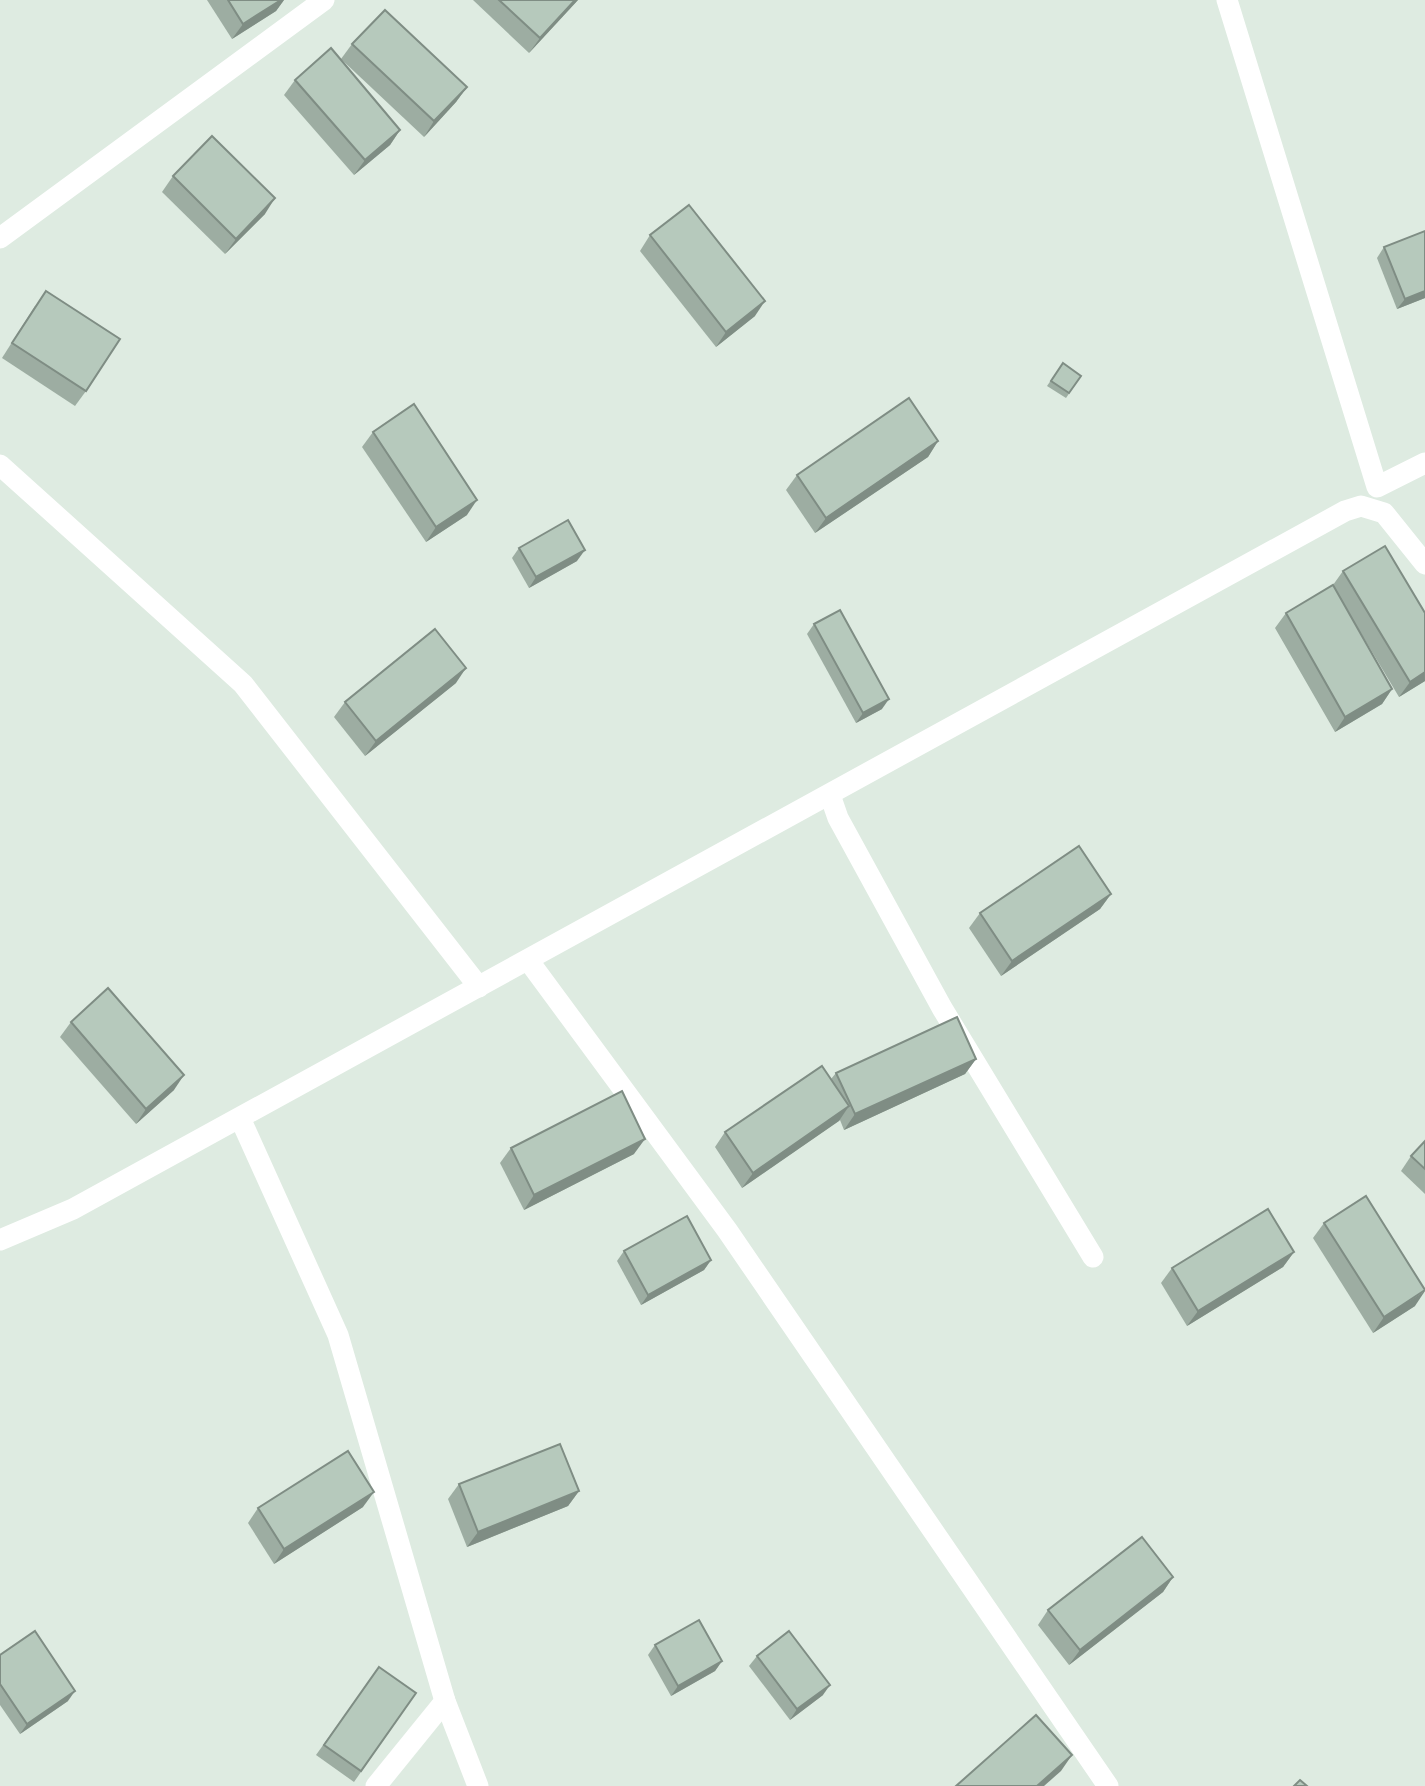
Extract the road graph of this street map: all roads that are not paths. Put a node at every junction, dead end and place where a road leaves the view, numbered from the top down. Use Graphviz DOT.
graph roads {
  1 [pos="324,0"];
  2 [pos="1227,0"];
  3 [pos="0,238"];
  4 [pos="1425,463"];
  5 [pos="0,464"];
  6 [pos="1425,564"];
  7 [pos="830,795"];
  8 [pos="528,960"];
  9 [pos="479,987"];
  10 [pos="240,1118"];
  11 [pos="0,1240"];
  12 [pos="1093,1257"];
  13 [pos="445,1701"];
  14 [pos="376,1786"];
  15 [pos="478,1786"];
  16 [pos="1108,1786"];
  1 -- 3 [label="street"];
  2 -- 4 [label="street"];
  5 -- 9 [label="street"];
  6 -- 7 [label="street"];
  7 -- 8 [label="street"];
  7 -- 12 [label="street"];
  8 -- 9 [label="street"];
  8 -- 16 [label="street"];
  9 -- 10 [label="street"];
  10 -- 11 [label="street"];
  10 -- 13 [label="street"];
  13 -- 14 [label="street"];
  13 -- 15 [label="street"];
}
